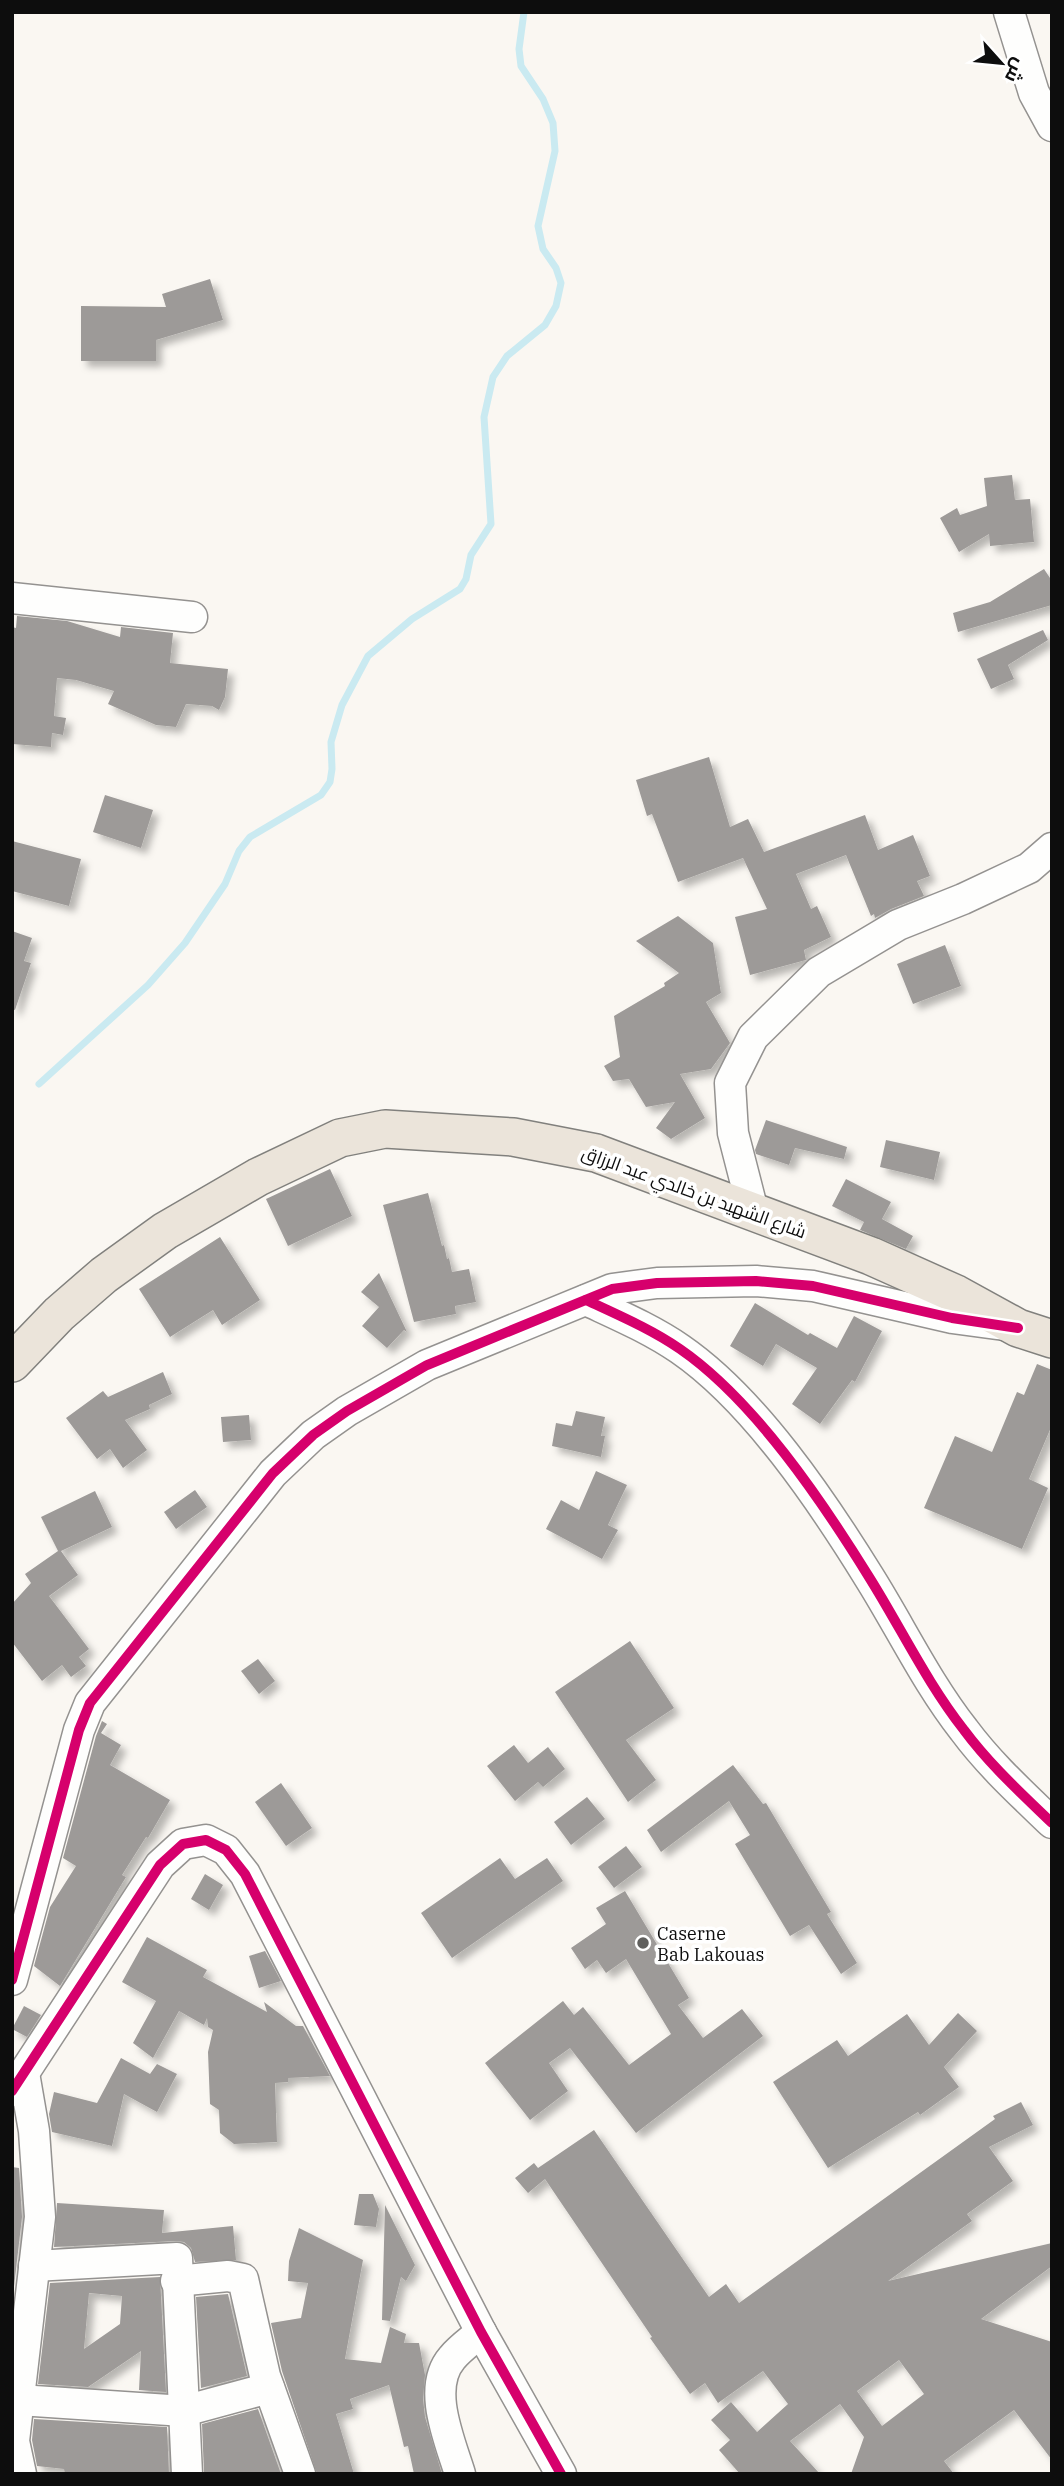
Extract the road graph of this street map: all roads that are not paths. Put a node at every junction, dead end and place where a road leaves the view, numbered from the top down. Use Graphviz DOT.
graph roads {
  1 [pos="1009,12"];
  2 [pos="1048,108"];
  3 [pos="12,598"];
  4 [pos="192,617"];
  5 [pos="1052,848"];
  6 [pos="753,1211"];
  7 [pos="586,1300"];
  8 [pos="1035,1333"];
  9 [pos="12,1363"];
  10 [pos="1052,1823"];
  11 [pos="12,1980"];
  12 [pos="18,2082"];
  13 [pos="34,2266"];
  14 [pos="176,2281"];
  15 [pos="481,2332"];
  16 [pos="269,2388"];
  17 [pos="19,2400"];
  18 [pos="184,2410"];
  19 [pos="21,2474"];
  20 [pos="187,2474"];
  21 [pos="300,2474"];
  22 [pos="460,2474"];
  23 [pos="561,2474"];
  1 -- 2 [label="street"];
  3 -- 4 [label="street"];
  5 -- 6 [label="street"];
  6 -- 8 [label="main road, شارع الشهيد بن خالدي عبد الرزاق"];
  6 -- 9 [label="main road, شارع الشهيد بن خالدي عبد الرزاق"];
  7 -- 8 [label="street"];
  7 -- 10 [label="street"];
  7 -- 11 [label="street"];
  12 -- 13 [label="street"];
  12 -- 15 [label="street"];
  13 -- 14 [label="street"];
  13 -- 17 [label="street"];
  14 -- 16 [label="street"];
  14 -- 18 [label="street"];
  15 -- 22 [label="street"];
  15 -- 23 [label="street"];
  16 -- 18 [label="street"];
  16 -- 21 [label="street"];
  17 -- 18 [label="street"];
  17 -- 19 [label="street"];
  18 -- 20 [label="street"];
}
